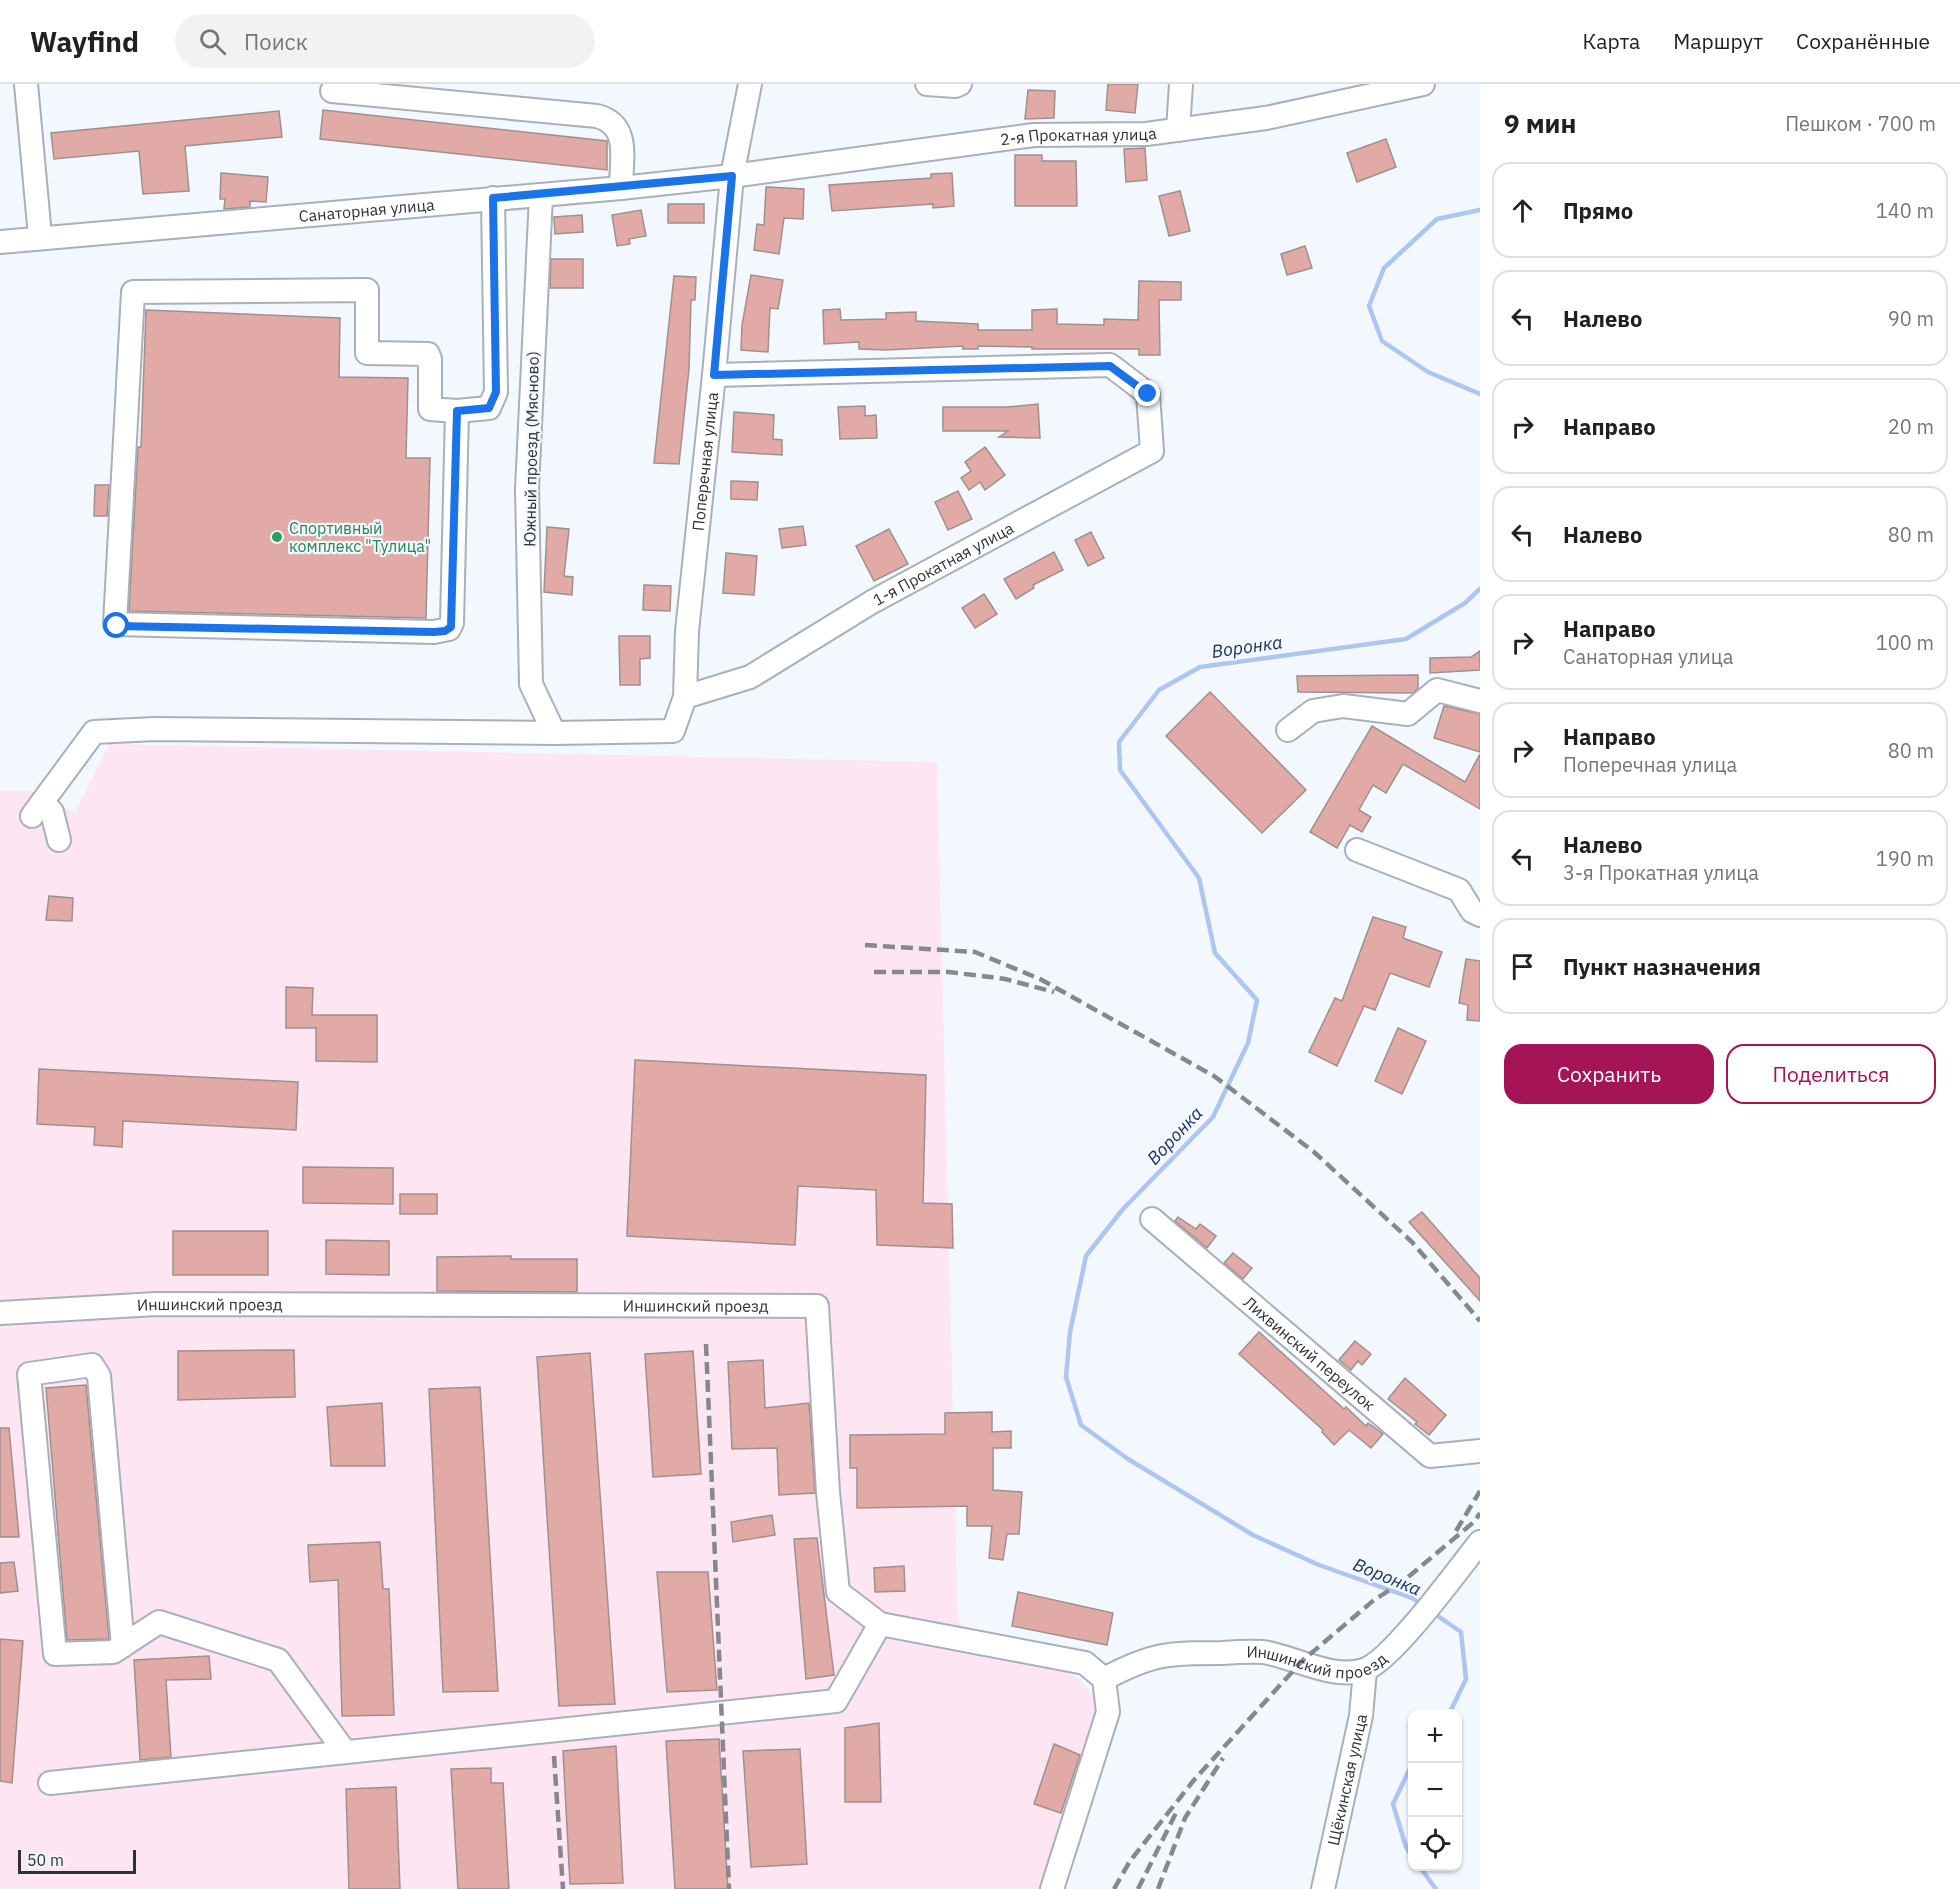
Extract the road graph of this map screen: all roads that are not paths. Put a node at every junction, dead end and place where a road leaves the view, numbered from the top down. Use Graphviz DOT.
graph roads {
  1 [pos="26,84"];
  2 [pos="750,84"];
  3 [pos="927,84"];
  4 [pos="960,84"];
  5 [pos="1423,84"];
  6 [pos="1191,87"];
  7 [pos="332,91"];
  8 [pos="1178,130"];
  9 [pos="732,176"];
  10 [pos="621,188"];
  11 [pos="541,196"];
  12 [pos="493,198"];
  13 [pos="40,236"];
  14 [pos="0,242"];
  15 [pos="714,375"];
  16 [pos="457,411"];
  17 [pos="685,697"];
  18 [pos="1480,701"];
  19 [pos="1288,730"];
  20 [pos="554,733"];
  21 [pos="59,840"];
  22 [pos="1357,850"];
  23 [pos="1480,915"];
  24 [pos="1152,1219"];
  25 [pos="0,1313"];
  26 [pos="1480,1451"];
  27 [pos="1480,1542"];
  28 [pos="880,1624"];
  29 [pos="123,1646"];
  30 [pos="1365,1670"];
  31 [pos="1104,1679"];
  32 [pos="345,1752"];
  33 [pos="50,1783"];
  34 [pos="1052,1889"];
  35 [pos="1323,1889"];
  1 -- 13 [label="street"];
  2 -- 9 [label="street, Поперечная улица"];
  3 -- 4 [label="street"];
  5 -- 8 [label="street, 2-я Прокатная улица"];
  6 -- 8 [label="street"];
  7 -- 10 [label="street"];
  8 -- 9 [label="street, 2-я Прокатная улица"];
  9 -- 10 [label="street, Санаторная улица"];
  9 -- 15 [label="street, Поперечная улица"];
  10 -- 11 [label="street, Санаторная улица"];
  11 -- 12 [label="street, Санаторная улица"];
  11 -- 20 [label="street, Южный проезд (Мясново)"];
  12 -- 13 [label="street, Санаторная улица"];
  12 -- 16 [label="street"];
  13 -- 14 [label="street, Санаторная улица"];
  15 -- 17 [label="street, Поперечная улица"];
  15 -- 17 [label="street, 1-я Прокатная улица"];
  16 -- 16 [label="street"];
  17 -- 20 [label="street, Поперечная улица"];
  18 -- 19 [label="street"];
  20 -- 21 [label="street"];
  22 -- 23 [label="street"];
  24 -- 26 [label="street, Лихвинский переулок"];
  25 -- 28 [label="street, Иншинский проезд"];
  27 -- 30 [label="street, Иншинский проезд"];
  28 -- 31 [label="street, Иншинский проезд"];
  28 -- 32 [label="street"];
  29 -- 29 [label="street"];
  29 -- 32 [label="street"];
  30 -- 31 [label="street, Иншинский проезд"];
  30 -- 35 [label="street, Щёкинская улица"];
  31 -- 34 [label="street"];
  32 -- 33 [label="street"];
}
